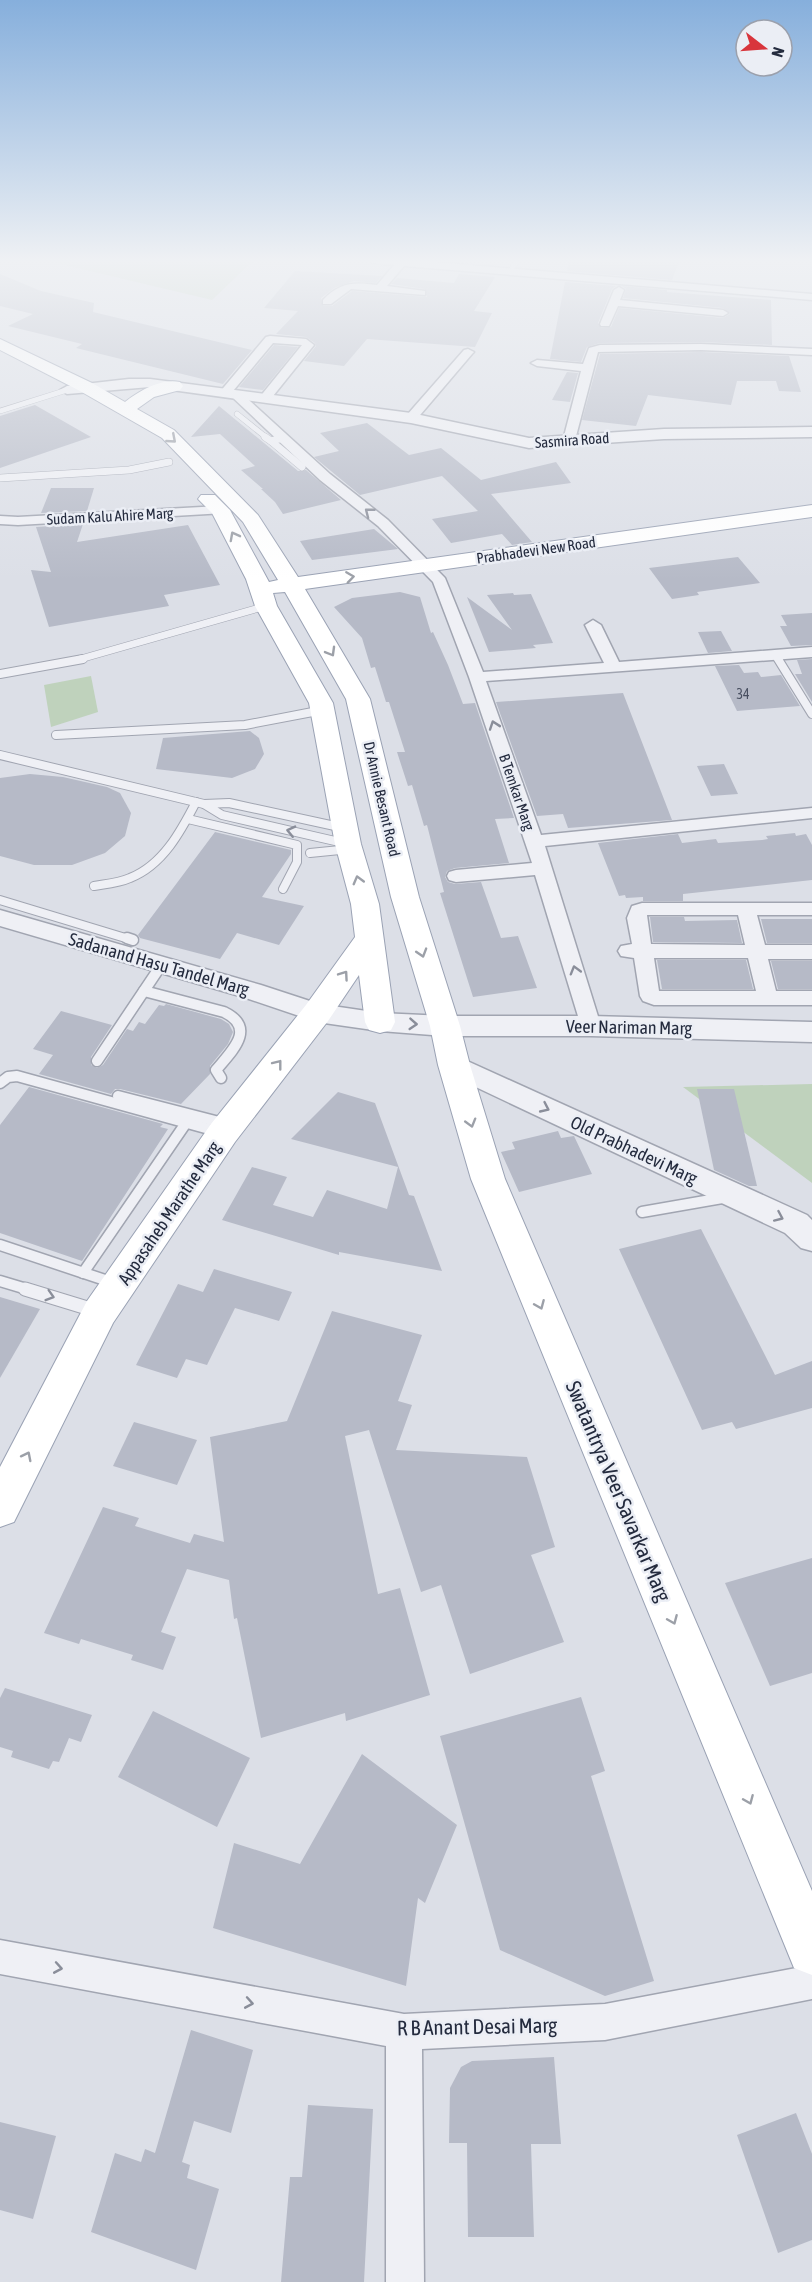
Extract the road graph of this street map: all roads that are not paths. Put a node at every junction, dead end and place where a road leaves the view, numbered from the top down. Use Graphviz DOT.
graph roads {
  1 [pos="26,366"];
  2 [pos="41,366"];
  3 [pos="250,366"];
  4 [pos="291,366"];
  5 [pos="455,366"];
  6 [pos="573,366"];
  7 [pos="588,368"];
  8 [pos="71,383"];
  9 [pos="144,383"];
  10 [pos="174,386"];
  11 [pos="230,394"];
  12 [pos="265,398"];
  13 [pos="125,410"];
  14 [pos="0,411"];
  15 [pos="237,414"];
  16 [pos="411,418"];
  17 [pos="812,432"];
  18 [pos="277,440"];
  19 [pos="568,440"];
  20 [pos="302,467"];
  21 [pos="178,472"];
  22 [pos="0,478"];
  23 [pos="220,510"];
  24 [pos="812,511"];
  25 [pos="0,520"];
  26 [pos="812,522"];
  27 [pos="434,573"];
  28 [pos="297,593"];
  29 [pos="264,597"];
  30 [pos="593,626"];
  31 [pos="812,652"];
  32 [pos="776,654"];
  33 [pos="613,666"];
  34 [pos="0,674"];
  35 [pos="477,676"];
  36 [pos="323,710"];
  37 [pos="812,714"];
  38 [pos="56,735"];
  39 [pos="0,755"];
  40 [pos="200,803"];
  41 [pos="812,813"];
  42 [pos="188,819"];
  43 [pos="348,840"];
  44 [pos="534,841"];
  45 [pos="310,853"];
  46 [pos="543,868"];
  47 [pos="456,876"];
  48 [pos="94,886"];
  49 [pos="283,889"];
  50 [pos="0,900"];
  51 [pos="746,909"];
  52 [pos="812,909"];
  53 [pos="0,918"];
  54 [pos="61,927"];
  55 [pos="370,937"];
  56 [pos="133,940"];
  57 [pos="634,951"];
  58 [pos="757,952"];
  59 [pos="812,952"];
  60 [pos="162,964"];
  61 [pos="144,991"];
  62 [pos="812,998"];
  63 [pos="768,999"];
  64 [pos="317,1013"];
  65 [pos="380,1022"];
  66 [pos="445,1026"];
  67 [pos="591,1026"];
  68 [pos="812,1032"];
  69 [pos="97,1061"];
  70 [pos="454,1065"];
  71 [pos="221,1078"];
  72 [pos="0,1083"];
  73 [pos="118,1096"];
  74 [pos="186,1123"];
  75 [pos="226,1129"];
  76 [pos="734,1196"];
  77 [pos="642,1212"];
  78 [pos="812,1239"];
  79 [pos="0,1245"];
  80 [pos="83,1273"];
  81 [pos="0,1281"];
  82 [pos="110,1299"];
  83 [pos="0,1508"];
  84 [pos="812,1950"];
  85 [pos="0,1957"];
  86 [pos="812,1982"];
  87 [pos="404,2032"];
  88 [pos="405,2282"];
  1 -- 8 [label="main road"];
  2 -- 8 [label="main road"];
  3 -- 11 [label="street"];
  4 -- 12 [label="street"];
  5 -- 16 [label="street"];
  6 -- 7 [label="street"];
  7 -- 19 [label="street"];
  8 -- 9 [label="street, Sasmira Road"];
  8 -- 9 [label="street"];
  8 -- 13 [label="main road, Dr Annie Besant Road"];
  8 -- 14 [label="lane"];
  8 -- 21 [label="main road"];
  9 -- 10 [label="street, Sasmira Road"];
  10 -- 11 [label="street, Sasmira Road"];
  10 -- 13 [label="main road"];
  11 -- 12 [label="street, Sasmira Road"];
  11 -- 18 [label="street"];
  12 -- 16 [label="street, Sasmira Road"];
  13 -- 28 [label="main road, Dr Annie Besant Road, one-way"];
  15 -- 18 [label="lane"];
  16 -- 19 [label="street, Sasmira Road"];
  17 -- 19 [label="street, Sasmira Road"];
  18 -- 20 [label="lane"];
  27 -- 18 [label="street, one-way"];
  21 -- 22 [label="lane"];
  21 -- 23 [label="main road"];
  23 -- 25 [label="street, Sudam Kalu Ahire Marg"];
  29 -- 23 [label="main road, one-way"];
  24 -- 27 [label="main road, Prabhadevi New Road"];
  26 -- 27 [label="main road, Prabhadevi New Road"];
  27 -- 28 [label="main road, Prabhadevi New Road"];
  27 -- 35 [label="street, B Temkar Marg"];
  28 -- 29 [label="main road, Prabhadevi New Road"];
  28 -- 66 [label="main road, Dr Annie Besant Road, one-way"];
  29 -- 34 [label="lane"];
  29 -- 36 [label="main road"];
  30 -- 33 [label="street"];
  31 -- 32 [label="street"];
  32 -- 33 [label="street"];
  32 -- 37 [label="lane"];
  33 -- 35 [label="street"];
  44 -- 35 [label="street, B Temkar Marg, one-way"];
  36 -- 38 [label="lane"];
  36 -- 43 [label="main road"];
  39 -- 40 [label="lane"];
  40 -- 42 [label="lane"];
  43 -- 40 [label="lane, one-way"];
  40 -- 43 [label="lane"];
  41 -- 44 [label="street"];
  42 -- 48 [label="lane"];
  42 -- 49 [label="lane"];
  43 -- 45 [label="lane"];
  55 -- 43 [label="main road, one-way"];
  44 -- 46 [label="street, B Temkar Marg"];
  46 -- 47 [label="street"];
  67 -- 46 [label="street, B Temkar Marg, one-way"];
  50 -- 54 [label="lane"];
  51 -- 52 [label="street"];
  51 -- 57 [label="street"];
  51 -- 58 [label="street"];
  53 -- 54 [label="street, Sadanand Hasu Tandel Marg"];
  54 -- 56 [label="lane"];
  54 -- 60 [label="street, Sadanand Hasu Tandel Marg"];
  64 -- 55 [label="main road, Appasaheb Marathe Marg, one-way"];
  55 -- 65 [label="main road"];
  57 -- 58 [label="street"];
  57 -- 63 [label="street"];
  58 -- 59 [label="street"];
  58 -- 63 [label="street"];
  60 -- 61 [label="lane"];
  60 -- 64 [label="street, Sadanand Hasu Tandel Marg"];
  61 -- 69 [label="lane"];
  61 -- 71 [label="lane"];
  62 -- 63 [label="street"];
  64 -- 65 [label="street, Sadanand Hasu Tandel Marg"];
  75 -- 64 [label="main road, Appasaheb Marathe Marg, one-way"];
  65 -- 66 [label="street, Veer Nariman Marg, one-way"];
  66 -- 67 [label="street, Veer Nariman Marg"];
  66 -- 70 [label="main road, Swatantrya Veer Savarkar Marg"];
  67 -- 68 [label="street, Veer Nariman Marg"];
  70 -- 76 [label="street, Old Prabhadevi Marg, one-way"];
  70 -- 84 [label="main road, Swatantrya Veer Savarkar Marg, one-way"];
  72 -- 74 [label="lane"];
  73 -- 75 [label="lane"];
  74 -- 75 [label="lane"];
  74 -- 80 [label="lane"];
  75 -- 82 [label="main road, Appasaheb Marathe Marg"];
  76 -- 77 [label="lane"];
  76 -- 78 [label="street, Old Prabhadevi Marg, one-way"];
  79 -- 80 [label="lane"];
  80 -- 82 [label="lane"];
  81 -- 82 [label="lane, one-way"];
  83 -- 82 [label="main road, Appasaheb Marathe Marg, one-way"];
  85 -- 87 [label="street, R B Anant Desai Marg, one-way"];
  86 -- 87 [label="street, R B Anant Desai Marg"];
  87 -- 88 [label="street"];
}
